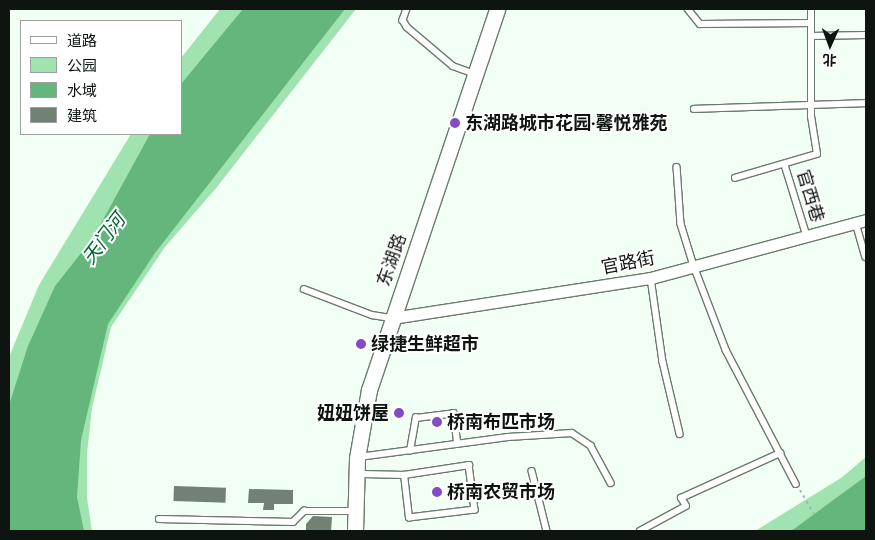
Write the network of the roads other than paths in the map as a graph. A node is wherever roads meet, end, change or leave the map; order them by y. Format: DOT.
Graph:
graph roads {
  1 [pos="407,9"];
  2 [pos="497,9"];
  3 [pos="503,9"];
  4 [pos="688,9"];
  5 [pos="811,9"];
  6 [pos="811,23"];
  7 [pos="866,35"];
  8 [pos="811,36"];
  9 [pos="475,74"];
  10 [pos="866,102"];
  11 [pos="811,105"];
  12 [pos="694,109"];
  13 [pos="785,165"];
  14 [pos="677,167"];
  15 [pos="735,178"];
  16 [pos="861,221"];
  17 [pos="807,236"];
  18 [pos="866,257"];
  19 [pos="694,266"];
  20 [pos="651,278"];
  21 [pos="304,289"];
  22 [pos="396,317"];
  23 [pos="680,434"];
  24 [pos="458,444"];
  25 [pos="410,450"];
  26 [pos="780,453"];
  27 [pos="360,457"];
  28 [pos="532,471"];
  29 [pos="363,474"];
  30 [pos="404,475"];
  31 [pos="611,483"];
  32 [pos="796,484"];
  33 [pos="359,511"];
  34 [pos="159,519"];
  35 [pos="355,531"];
  36 [pos="363,531"];
  37 [pos="547,531"];
  38 [pos="640,531"];
  1 -- 9 [label="lane"];
  2 -- 9 [label="main road, 东湖路"];
  3 -- 22 [label="main road, 东湖路"];
  4 -- 6 [label="lane"];
  5 -- 6 [label="lane"];
  6 -- 8 [label="lane"];
  7 -- 8 [label="lane"];
  8 -- 11 [label="lane"];
  9 -- 22 [label="main road, 东湖路"];
  10 -- 11 [label="lane"];
  11 -- 12 [label="lane"];
  11 -- 13 [label="lane"];
  13 -- 15 [label="lane"];
  13 -- 17 [label="lane, 官西巷"];
  14 -- 19 [label="lane"];
  16 -- 17 [label="street, 官路街"];
  16 -- 18 [label="lane"];
  17 -- 19 [label="street, 官路街"];
  19 -- 20 [label="street, 官路街"];
  19 -- 26 [label="lane"];
  20 -- 22 [label="street, 官路街"];
  20 -- 23 [label="lane"];
  21 -- 22 [label="lane"];
  22 -- 27 [label="main road, 东湖路"];
  24 -- 25 [label="lane"];
  24 -- 25 [label="lane"];
  24 -- 31 [label="lane"];
  25 -- 27 [label="lane"];
  26 -- 32 [label="lane"];
  26 -- 38 [label="lane"];
  27 -- 29 [label="main road, 东湖路"];
  27 -- 33 [label="main road, 东湖路"];
  28 -- 37 [label="lane"];
  29 -- 30 [label="lane"];
  29 -- 33 [label="main road, 东湖路"];
  30 -- 30 [label="lane"];
  33 -- 34 [label="lane"];
  33 -- 35 [label="main road, 东湖路"];
  33 -- 36 [label="main road, 东湖路"];
}
